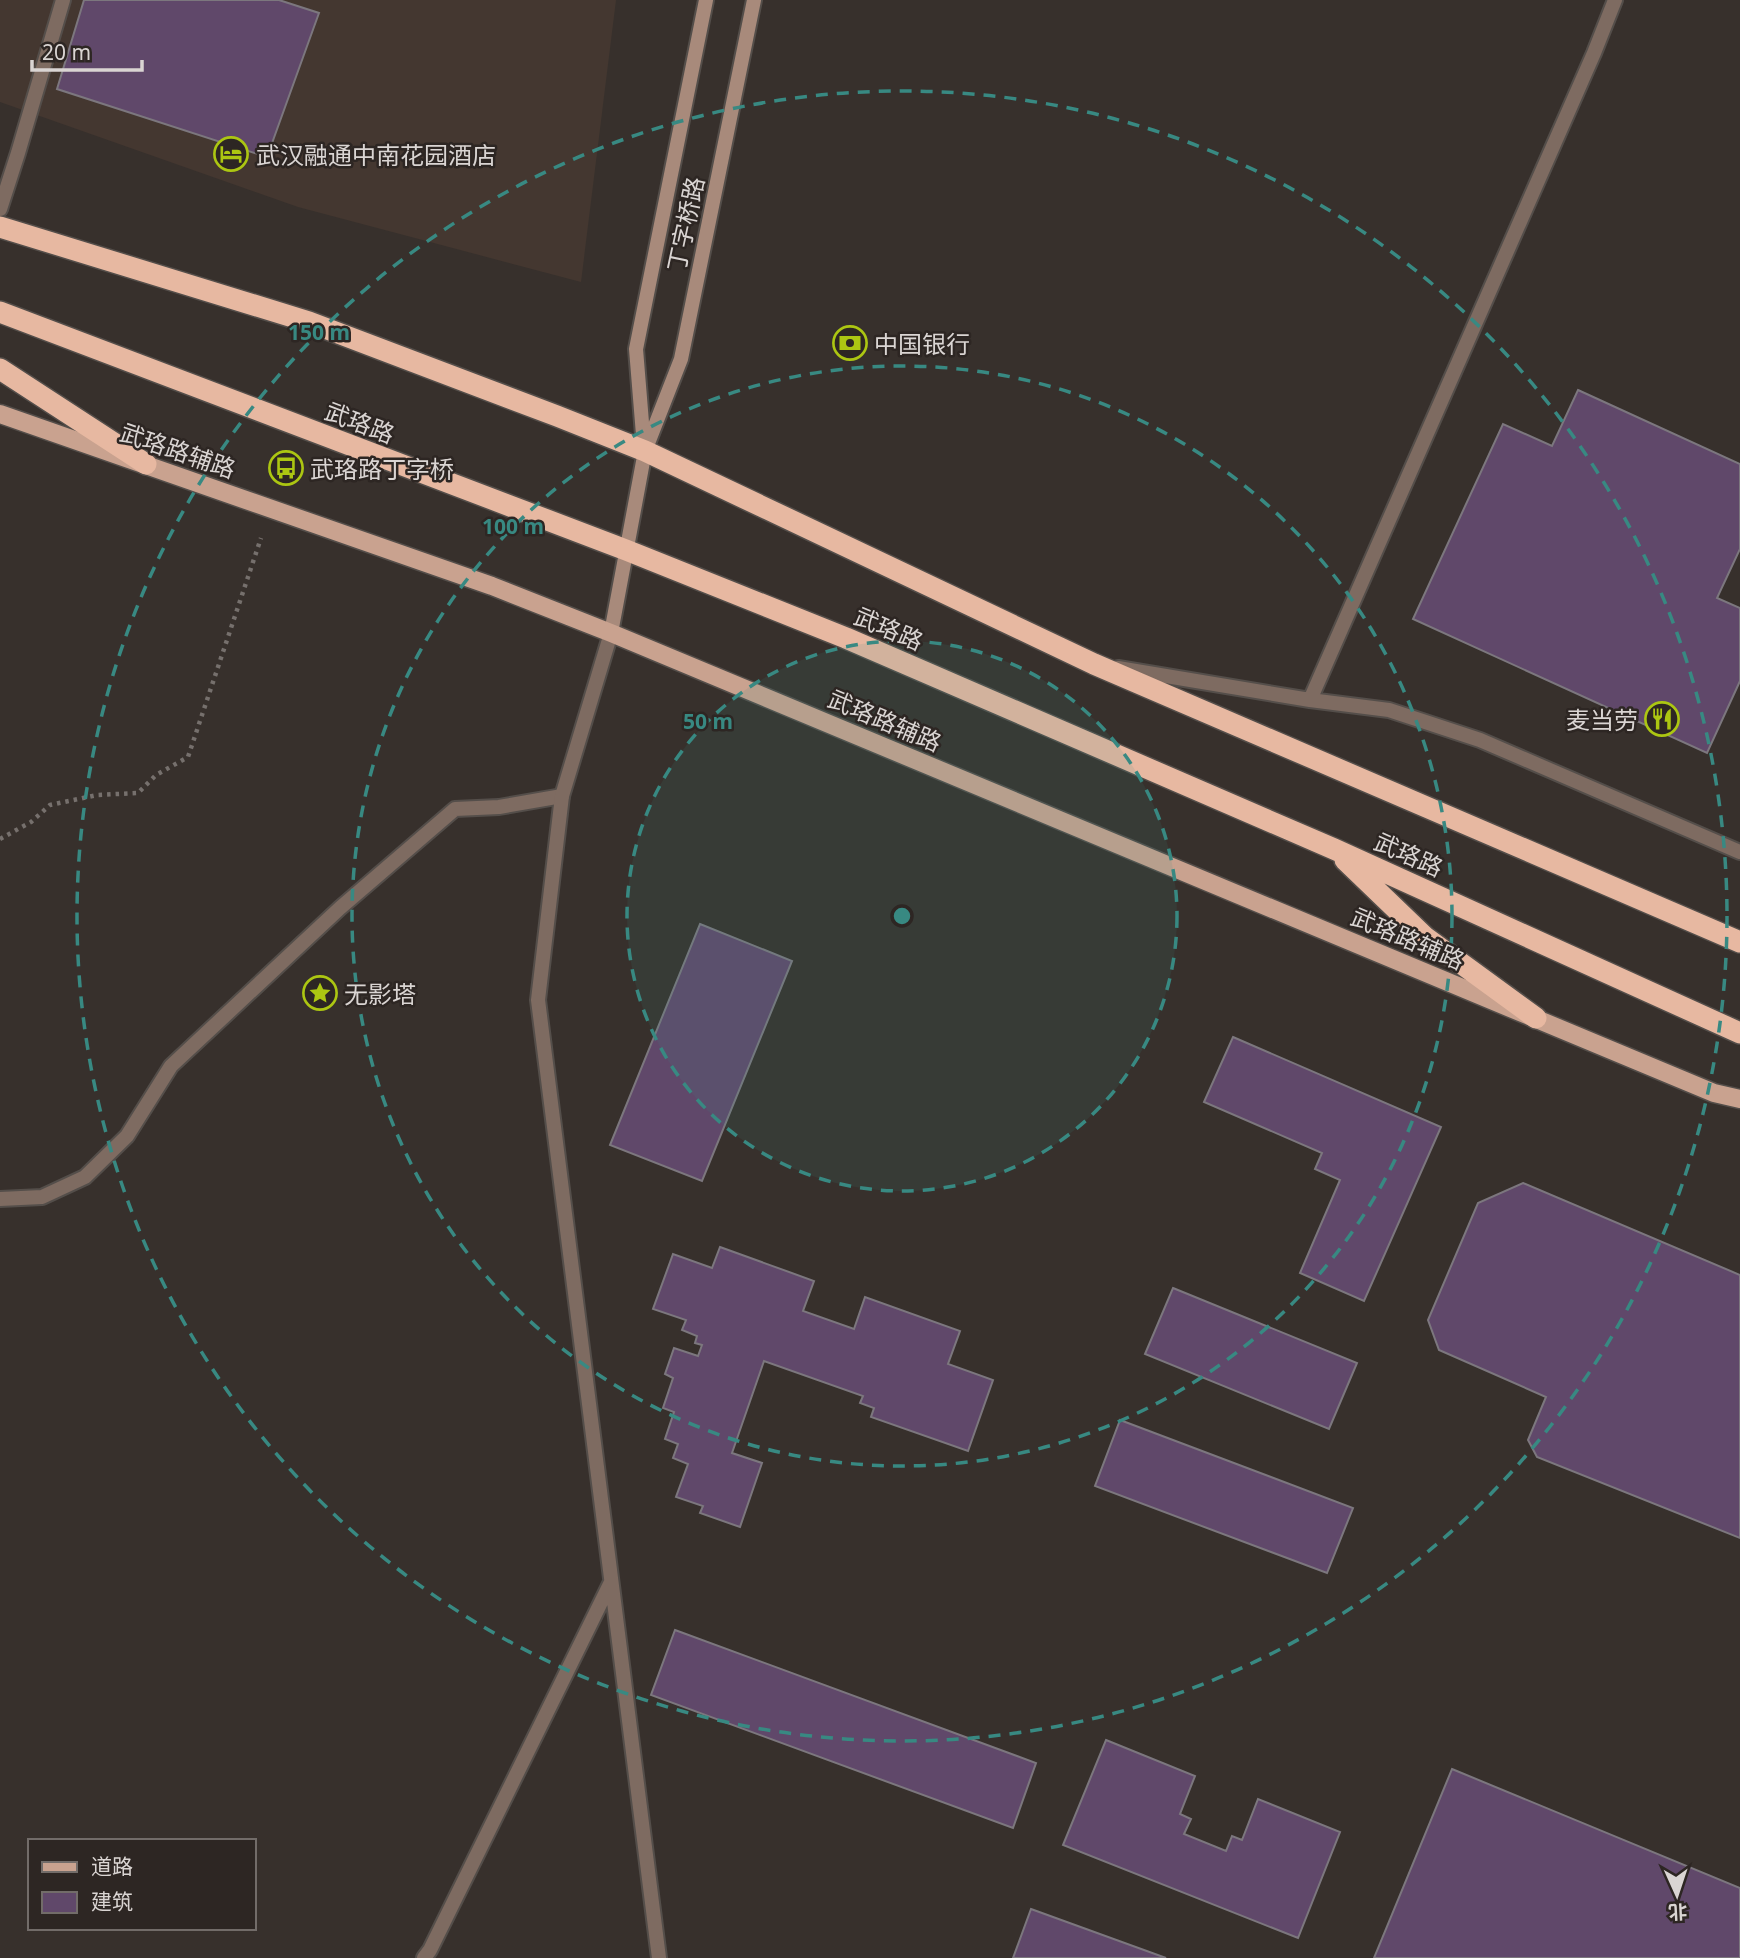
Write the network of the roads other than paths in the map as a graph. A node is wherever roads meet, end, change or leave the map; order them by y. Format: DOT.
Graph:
graph roads {
  1 [pos="63,0"];
  2 [pos="706,0"];
  3 [pos="754,0"];
  4 [pos="1615,0"];
  5 [pos="0,209"];
  6 [pos="0,227"];
  7 [pos="0,312"];
  8 [pos="0,369"];
  9 [pos="0,414"];
  10 [pos="645,452"];
  11 [pos="146,464"];
  12 [pos="626,550"];
  13 [pos="611,633"];
  14 [pos="1094,664"];
  15 [pos="1310,700"];
  16 [pos="562,796"];
  17 [pos="1334,849"];
  18 [pos="1740,852"];
  19 [pos="1740,942"];
  20 [pos="1536,1018"];
  21 [pos="1740,1033"];
  22 [pos="1740,1099"];
  23 [pos="0,1199"];
  24 [pos="611,1581"];
  25 [pos="424,1958"];
  26 [pos="659,1958"];
  1 -- 5 [label="street"];
  2 -- 10 [label="main road, 丁字桥路"];
  3 -- 10 [label="main road, 丁字桥路"];
  4 -- 15 [label="street"];
  6 -- 10 [label="highway, 武珞路"];
  7 -- 12 [label="highway, 武珞路"];
  8 -- 11 [label="highway"];
  9 -- 11 [label="main road, 武珞路辅路"];
  10 -- 12 [label="main road, 丁字桥路"];
  10 -- 14 [label="highway, 武珞路"];
  11 -- 13 [label="main road, 武珞路辅路"];
  12 -- 13 [label="main road, 丁字桥路"];
  12 -- 17 [label="highway, 武珞路"];
  13 -- 16 [label="street"];
  13 -- 20 [label="main road, 武珞路辅路"];
  14 -- 15 [label="street, 武珞路"];
  14 -- 19 [label="highway, 武珞路"];
  15 -- 18 [label="street, 武珞路"];
  16 -- 23 [label="street"];
  16 -- 24 [label="street"];
  17 -- 20 [label="highway"];
  17 -- 21 [label="highway, 武珞路"];
  20 -- 22 [label="main road, 武珞路辅路"];
  24 -- 25 [label="street"];
  24 -- 26 [label="street"];
}
